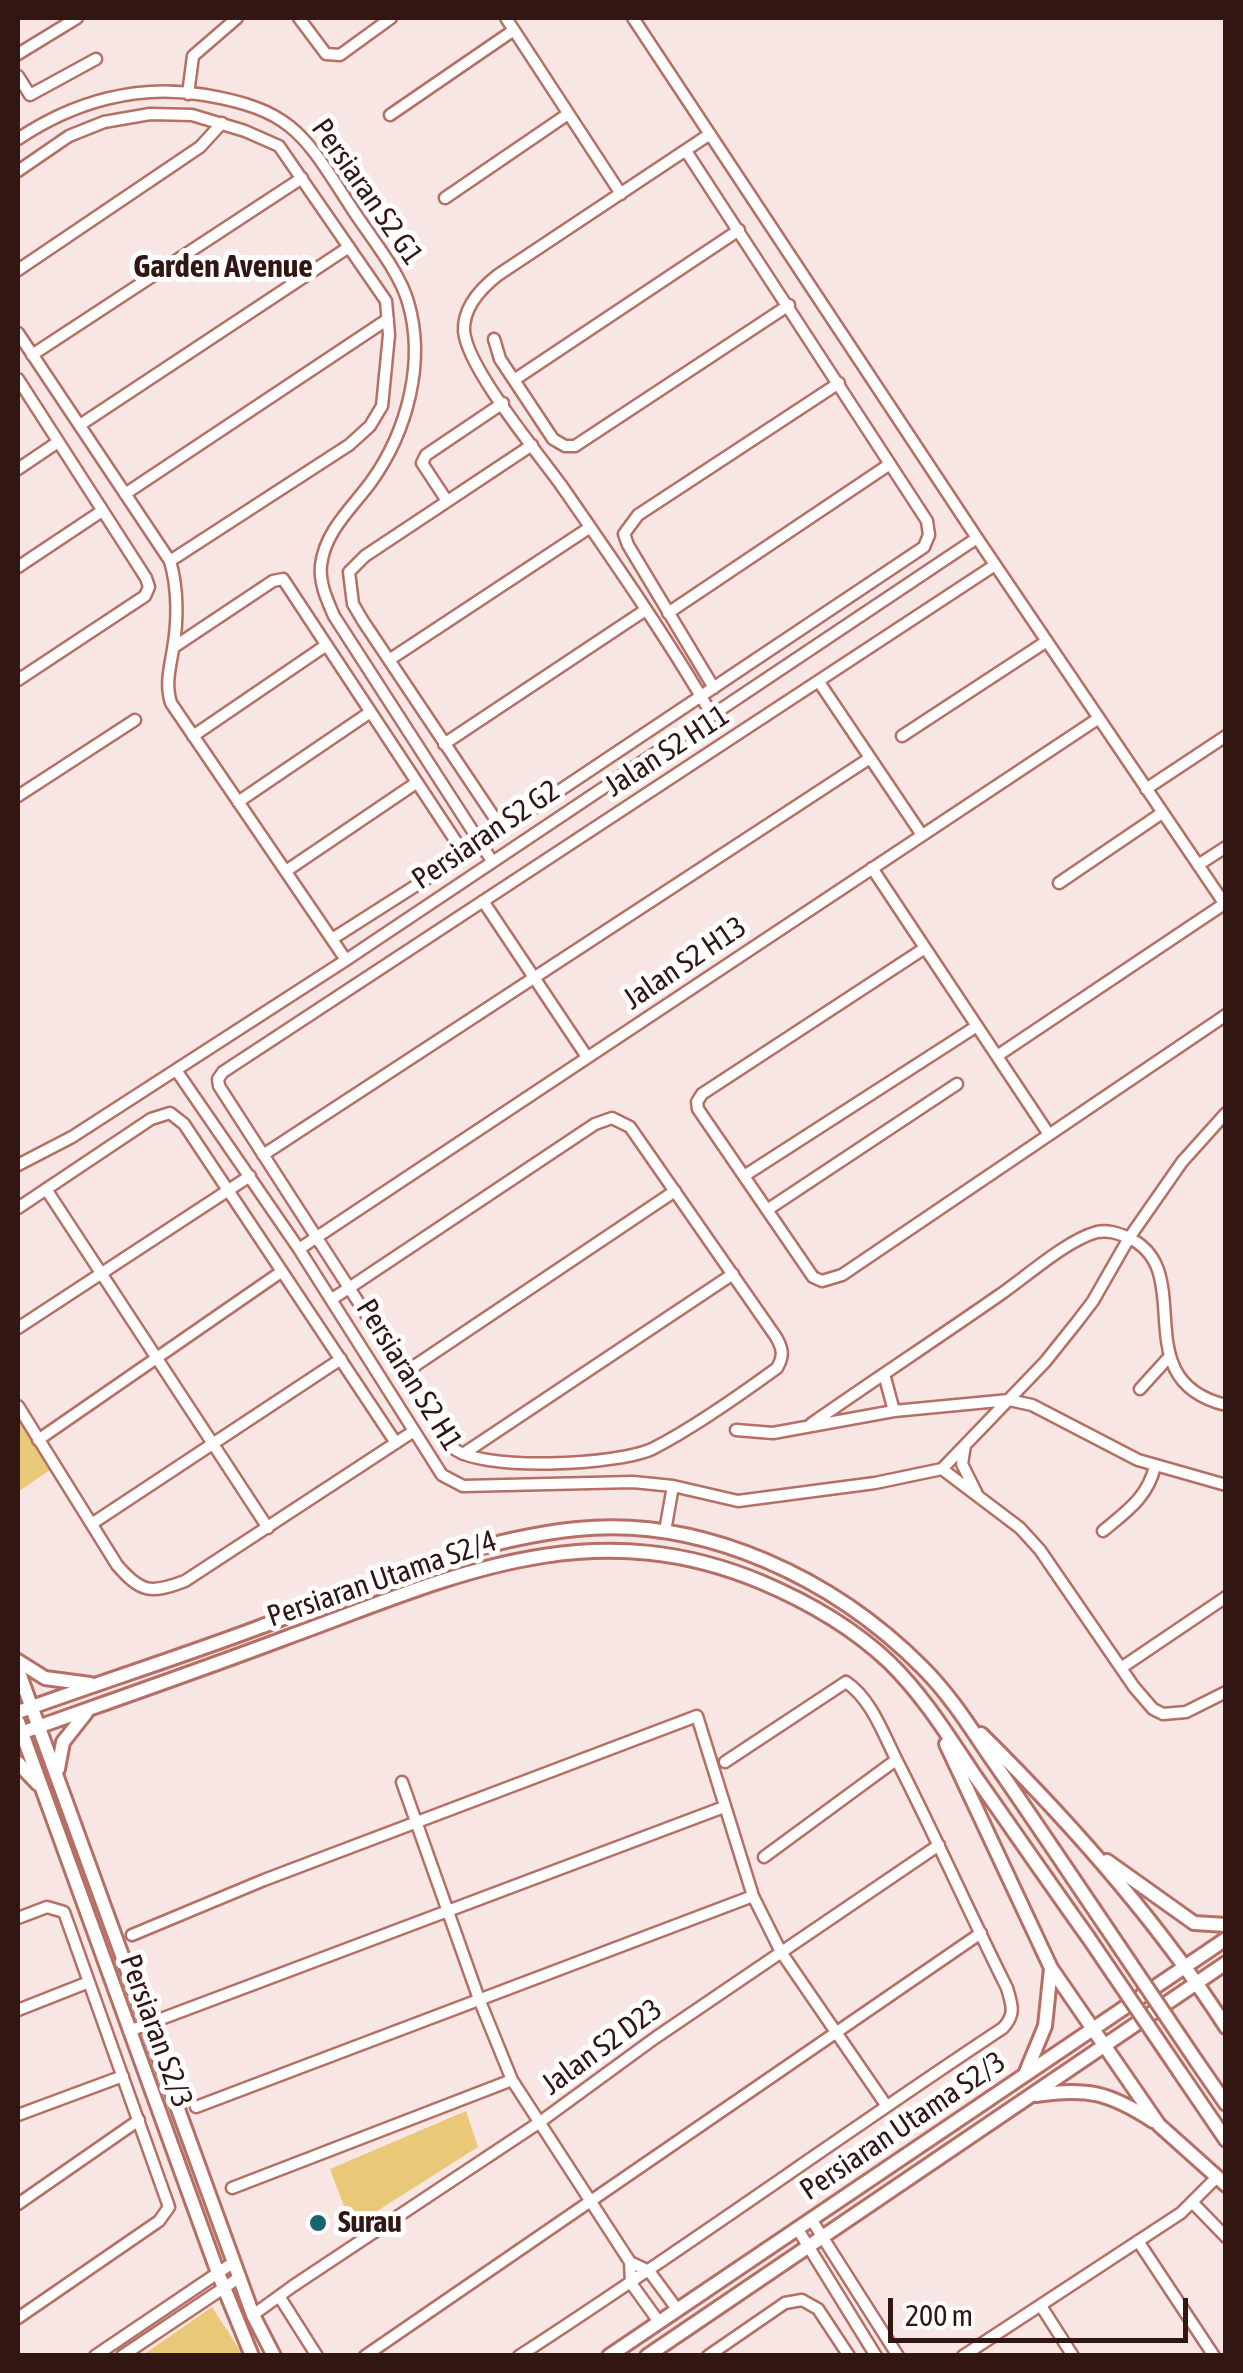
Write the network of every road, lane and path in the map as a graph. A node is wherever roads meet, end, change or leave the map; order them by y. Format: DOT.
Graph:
graph roads {
  1 [pos="76,18"];
  2 [pos="237,18"];
  3 [pos="299,18"];
  4 [pos="392,18"];
  5 [pos="506,18"];
  6 [pos="633,18"];
  7 [pos="514,30"];
  8 [pos="18,54"];
  9 [pos="96,60"];
  10 [pos="18,76"];
  11 [pos="188,94"];
  12 [pos="568,114"];
  13 [pos="390,115"];
  14 [pos="222,123"];
  15 [pos="19,134"];
  16 [pos="710,134"];
  17 [pos="686,151"];
  18 [pos="18,171"];
  19 [pos="302,178"];
  20 [pos="621,194"];
  21 [pos="446,198"];
  22 [pos="739,230"];
  23 [pos="349,247"];
  24 [pos="18,270"];
  25 [pos="789,305"];
  26 [pos="388,318"];
  27 [pos="18,332"];
  28 [pos="494,339"];
  29 [pos="32,355"];
  30 [pos="18,379"];
  31 [pos="514,380"];
  32 [pos="839,383"];
  33 [pos="503,404"];
  34 [pos="80,425"];
  35 [pos="58,442"];
  36 [pos="532,444"];
  37 [pos="890,464"];
  38 [pos="18,469"];
  39 [pos="125,494"];
  40 [pos="447,501"];
  41 [pos="102,511"];
  42 [pos="589,528"];
  43 [pos="977,538"];
  44 [pos="170,561"];
  45 [pos="992,561"];
  46 [pos="18,567"];
  47 [pos="644,612"];
  48 [pos="668,612"];
  49 [pos="1047,641"];
  50 [pos="325,646"];
  51 [pos="174,647"];
  52 [pos="389,660"];
  53 [pos="18,680"];
  54 [pos="819,682"];
  55 [pos="714,688"];
  56 [pos="701,696"];
  57 [pos="369,713"];
  58 [pos="712,715"];
  59 [pos="1098,718"];
  60 [pos="135,720"];
  61 [pos="193,736"];
  62 [pos="902,736"];
  63 [pos="1226,736"];
  64 [pos="444,744"];
  65 [pos="870,758"];
  66 [pos="416,783"];
  67 [pos="1146,789"];
  68 [pos="18,796"];
  69 [pos="238,802"];
  70 [pos="1162,812"];
  71 [pos="922,835"];
  72 [pos="1226,847"];
  73 [pos="492,862"];
  74 [pos="1198,865"];
  75 [pos="872,868"];
  76 [pos="286,871"];
  77 [pos="1060,883"];
  78 [pos="482,901"];
  79 [pos="1225,905"];
  80 [pos="332,940"];
  81 [pos="925,948"];
  82 [pos="346,960"];
  83 [pos="534,978"];
  84 [pos="1226,1015"];
  85 [pos="978,1026"];
  86 [pos="997,1056"];
  87 [pos="587,1057"];
  88 [pos="176,1070"];
  89 [pos="957,1084"];
  90 [pos="1226,1113"];
  91 [pos="1048,1133"];
  92 [pos="263,1155"];
  93 [pos="18,1165"];
  94 [pos="250,1176"];
  95 [pos="744,1176"];
  96 [pos="231,1188"];
  97 [pos="46,1189"];
  98 [pos="676,1191"];
  99 [pos="18,1208"];
  100 [pos="767,1210"];
  101 [pos="316,1237"];
  102 [pos="1129,1238"];
  103 [pos="299,1248"];
  104 [pos="103,1272"];
  105 [pos="281,1272"];
  106 [pos="732,1274"];
  107 [pos="349,1288"];
  108 [pos="332,1300"];
  109 [pos="18,1328"];
  110 [pos="158,1356"];
  111 [pos="1169,1357"];
  112 [pos="341,1358"];
  113 [pos="404,1373"];
  114 [pos="884,1374"];
  115 [pos="1140,1390"];
  116 [pos="1008,1400"];
  117 [pos="1226,1405"];
  118 [pos="18,1406"];
  119 [pos="894,1410"];
  120 [pos="811,1424"];
  121 [pos="736,1430"];
  122 [pos="414,1431"];
  123 [pos="38,1440"];
  124 [pos="213,1442"];
  125 [pos="396,1443"];
  126 [pos="966,1444"];
  127 [pos="464,1454"];
  128 [pos="1155,1466"];
  129 [pos="942,1469"];
  130 [pos="1226,1485"];
  131 [pos="673,1486"];
  132 [pos="981,1500"];
  133 [pos="93,1523"];
  134 [pos="268,1528"];
  135 [pos="665,1531"];
  136 [pos="1103,1531"];
  137 [pos="1226,1597"];
  138 [pos="18,1661"];
  139 [pos="1121,1668"];
  140 [pos="18,1670"];
  141 [pos="95,1684"];
  142 [pos="1226,1692"];
  143 [pos="32,1707"];
  144 [pos="92,1708"];
  145 [pos="930,1710"];
  146 [pos="958,1711"];
  147 [pos="18,1712"];
  148 [pos="39,1726"];
  149 [pos="19,1729"];
  150 [pos="896,1760"];
  151 [pos="725,1762"];
  152 [pos="18,1763"];
  153 [pos="57,1778"];
  154 [pos="402,1782"];
  155 [pos="44,1789"];
  156 [pos="724,1807"];
  157 [pos="417,1823"];
  158 [pos="938,1844"];
  159 [pos="1093,1851"];
  160 [pos="764,1857"];
  161 [pos="753,1896"];
  162 [pos="448,1913"];
  163 [pos="18,1918"];
  164 [pos="1226,1925"];
  165 [pos="980,1933"];
  166 [pos="132,1935"];
  167 [pos="1226,1939"];
  168 [pos="780,1952"];
  169 [pos="1226,1964"];
  170 [pos="1051,1968"];
  171 [pos="1183,1968"];
  172 [pos="89,1982"];
  173 [pos="1197,1983"];
  174 [pos="479,1999"];
  175 [pos="18,2010"];
  176 [pos="145,2025"];
  177 [pos="1226,2027"];
  178 [pos="129,2030"];
  179 [pos="1091,2030"];
  180 [pos="836,2032"];
  181 [pos="1102,2047"];
  182 [pos="1025,2074"];
  183 [pos="123,2076"];
  184 [pos="512,2080"];
  185 [pos="1030,2096"];
  186 [pos="1226,2104"];
  187 [pos="886,2105"];
  188 [pos="196,2107"];
  189 [pos="18,2115"];
  190 [pos="139,2120"];
  191 [pos="540,2122"];
  192 [pos="1160,2125"];
  193 [pos="1226,2140"];
  194 [pos="1220,2183"];
  195 [pos="232,2188"];
  196 [pos="1226,2193"];
  197 [pos="590,2201"];
  198 [pos="1192,2202"];
  199 [pos="18,2204"];
  200 [pos="811,2219"];
  201 [pos="796,2228"];
  202 [pos="822,2237"];
  203 [pos="1226,2237"];
  204 [pos="1138,2241"];
  205 [pos="808,2247"];
  206 [pos="234,2262"];
  207 [pos="630,2262"];
  208 [pos="649,2272"];
  209 [pos="218,2273"];
  210 [pos="240,2277"];
  211 [pos="631,2284"];
  212 [pos="224,2287"];
  213 [pos="280,2296"];
  214 [pos="1041,2306"];
  215 [pos="677,2308"];
  216 [pos="253,2316"];
  217 [pos="18,2318"];
  218 [pos="659,2322"];
  219 [pos="95,2356"];
  220 [pos="122,2356"];
  221 [pos="252,2356"];
  222 [pos="274,2356"];
  223 [pos="317,2356"];
  224 [pos="365,2356"];
  225 [pos="519,2356"];
  226 [pos="609,2356"];
  227 [pos="646,2356"];
  228 [pos="708,2356"];
  229 [pos="849,2356"];
  230 [pos="876,2356"];
  231 [pos="898,2356"];
  232 [pos="963,2356"];
  233 [pos="1074,2356"];
  234 [pos="1214,2356"];
  1 -- 8 [label="street"];
  2 -- 11 [label="street"];
  3 -- 4 [label="street"];
  5 -- 7 [label="street"];
  6 -- 16 [label="street"];
  7 -- 12 [label="street"];
  7 -- 13 [label="street"];
  9 -- 10 [label="street"];
  11 -- 15 [label="street, Persiaran S2 G1"];
  11 -- 73 [label="street, Persiaran S2 G1"];
  12 -- 20 [label="street"];
  12 -- 21 [label="street"];
  14 -- 18 [label="street"];
  14 -- 19 [label="street"];
  14 -- 24 [label="street"];
  16 -- 17 [label="street"];
  16 -- 43 [label="street"];
  17 -- 20 [label="street"];
  17 -- 22 [label="street"];
  19 -- 23 [label="street"];
  19 -- 29 [label="street"];
  20 -- 33 [label="street"];
  22 -- 25 [label="street"];
  22 -- 31 [label="street"];
  23 -- 26 [label="street"];
  23 -- 34 [label="street"];
  25 -- 31 [label="street"];
  25 -- 32 [label="street"];
  26 -- 39 [label="street"];
  26 -- 44 [label="street"];
  27 -- 29 [label="street"];
  28 -- 31 [label="street"];
  29 -- 34 [label="street"];
  30 -- 35 [label="street"];
  32 -- 37 [label="street"];
  32 -- 48 [label="street"];
  33 -- 36 [label="street"];
  33 -- 40 [label="street"];
  34 -- 39 [label="street"];
  35 -- 38 [label="street"];
  35 -- 41 [label="street"];
  36 -- 40 [label="street"];
  36 -- 42 [label="street"];
  37 -- 48 [label="street"];
  37 -- 55 [label="street"];
  39 -- 44 [label="street"];
  40 -- 52 [label="street"];
  41 -- 46 [label="street"];
  41 -- 53 [label="street"];
  42 -- 47 [label="street"];
  42 -- 52 [label="street"];
  43 -- 45 [label="street"];
  43 -- 58 [label="street, Persiaran S2 G2"];
  44 -- 51 [label="street"];
  45 -- 49 [label="street"];
  45 -- 54 [label="street, Jalan S2 H11"];
  47 -- 56 [label="street"];
  47 -- 64 [label="street"];
  48 -- 55 [label="street"];
  49 -- 59 [label="street"];
  49 -- 62 [label="street"];
  50 -- 51 [label="street"];
  50 -- 57 [label="street"];
  50 -- 61 [label="street"];
  51 -- 61 [label="street"];
  52 -- 64 [label="street"];
  54 -- 65 [label="street"];
  54 -- 78 [label="street, Jalan S2 H11"];
  55 -- 56 [label="street"];
  56 -- 58 [label="street"];
  56 -- 64 [label="street"];
  57 -- 66 [label="street"];
  57 -- 69 [label="street"];
  58 -- 73 [label="street, Persiaran S2 G2"];
  59 -- 67 [label="street"];
  59 -- 71 [label="street, Jalan S2 H13"];
  60 -- 68 [label="street"];
  61 -- 69 [label="street"];
  63 -- 67 [label="street"];
  65 -- 71 [label="street"];
  65 -- 83 [label="street"];
  66 -- 76 [label="street"];
  66 -- 80 [label="street"];
  67 -- 70 [label="street"];
  69 -- 76 [label="street"];
  70 -- 74 [label="street"];
  70 -- 77 [label="street"];
  71 -- 75 [label="street, Jalan S2 H13"];
  72 -- 74 [label="street"];
  73 -- 82 [label="street, Persiaran S2 G2"];
  74 -- 79 [label="street"];
  75 -- 81 [label="street"];
  75 -- 87 [label="street, Jalan S2 H13"];
  76 -- 80 [label="street"];
  78 -- 83 [label="street"];
  78 -- 92 [label="street, Jalan S2 H11"];
  79 -- 86 [label="street"];
  80 -- 82 [label="street"];
  81 -- 85 [label="street"];
  81 -- 95 [label="street"];
  82 -- 88 [label="street, Persiaran S2 G2"];
  83 -- 87 [label="street"];
  83 -- 92 [label="street"];
  84 -- 91 [label="street"];
  85 -- 86 [label="street"];
  85 -- 95 [label="street"];
  86 -- 91 [label="street"];
  87 -- 101 [label="street, Jalan S2 H13"];
  88 -- 93 [label="street, Persiaran S2 G2"];
  88 -- 94 [label="street, Persiaran S2 H1"];
  89 -- 100 [label="street"];
  90 -- 102 [label="street"];
  91 -- 100 [label="street"];
  92 -- 101 [label="street"];
  94 -- 96 [label="street"];
  94 -- 103 [label="street, Persiaran S2 H1"];
  95 -- 100 [label="street"];
  96 -- 97 [label="street"];
  96 -- 104 [label="street"];
  96 -- 105 [label="street"];
  97 -- 99 [label="street"];
  97 -- 104 [label="street"];
  98 -- 106 [label="street"];
  98 -- 107 [label="street"];
  98 -- 113 [label="street"];
  101 -- 103 [label="street, Jalan S2 H13"];
  101 -- 107 [label="street"];
  102 -- 111 [label="street"];
  102 -- 114 [label="street"];
  102 -- 116 [label="street"];
  103 -- 108 [label="street, Persiaran S2 H1"];
  104 -- 109 [label="street"];
  104 -- 110 [label="street"];
  105 -- 110 [label="street"];
  105 -- 112 [label="street"];
  106 -- 127 [label="street"];
  106 -- 127 [label="street"];
  107 -- 108 [label="street"];
  107 -- 113 [label="street"];
  108 -- 122 [label="street, Persiaran S2 H1"];
  110 -- 123 [label="street"];
  110 -- 124 [label="street"];
  111 -- 115 [label="street"];
  111 -- 117 [label="street"];
  112 -- 124 [label="street"];
  112 -- 125 [label="street"];
  113 -- 127 [label="street"];
  114 -- 119 [label="street"];
  114 -- 120 [label="street"];
  116 -- 119 [label="street"];
  116 -- 126 [label="street"];
  116 -- 128 [label="street"];
  118 -- 123 [label="street"];
  119 -- 120 [label="street"];
  120 -- 121 [label="street"];
  122 -- 125 [label="street"];
  122 -- 131 [label="street, Persiaran S2 H1"];
  123 -- 133 [label="street"];
  124 -- 133 [label="street"];
  124 -- 134 [label="street"];
  125 -- 134 [label="street"];
  126 -- 129 [label="street"];
  126 -- 132 [label="street"];
  128 -- 130 [label="street"];
  128 -- 136 [label="street"];
  129 -- 131 [label="street, Persiaran S2 H1"];
  129 -- 132 [label="street"];
  131 -- 135 [label="street"];
  132 -- 139 [label="street"];
  133 -- 134 [label="street"];
  135 -- 141 [label="main road"];
  135 -- 146 [label="main road"];
  137 -- 139 [label="street"];
  138 -- 141 [label="main road"];
  139 -- 142 [label="street"];
  140 -- 143 [label="main road"];
  141 -- 143 [label="main road"];
  143 -- 147 [label="main road"];
  143 -- 148 [label="main road"];
  144 -- 145 [label="main road, Persiaran Utama S2/4"];
  144 -- 148 [label="main road, Persiaran Utama S2/4"];
  144 -- 153 [label="main road"];
  145 -- 170 [label="main road"];
  145 -- 193 [label="main road, Persiaran Utama S2/4, bridge"];
  146 -- 159 [label="main road"];
  146 -- 186 [label="main road, bridge"];
  148 -- 149 [label="main road, Persiaran Utama S2/4"];
  148 -- 153 [label="main road"];
  149 -- 155 [label="main road, Persiaran S2/3"];
  150 -- 151 [label="street"];
  150 -- 158 [label="street"];
  150 -- 160 [label="street"];
  152 -- 155 [label="main road"];
  153 -- 176 [label="main road"];
  154 -- 157 [label="street"];
  155 -- 178 [label="main road, Persiaran S2/3"];
  156 -- 157 [label="street"];
  156 -- 161 [label="street"];
  156 -- 162 [label="street"];
  157 -- 162 [label="street"];
  157 -- 166 [label="street"];
  158 -- 165 [label="street"];
  158 -- 168 [label="street, Jalan S2 D23"];
  159 -- 164 [label="main road"];
  159 -- 171 [label="main road"];
  161 -- 168 [label="street"];
  161 -- 174 [label="street"];
  162 -- 174 [label="street"];
  162 -- 176 [label="street"];
  163 -- 172 [label="street"];
  165 -- 180 [label="street"];
  165 -- 187 [label="street"];
  167 -- 171 [label="main road, Persiaran Utama S2/3"];
  168 -- 180 [label="street"];
  168 -- 191 [label="street, Jalan S2 D23"];
  169 -- 173 [label="main road, Persiaran Utama S2/3"];
  170 -- 179 [label="main road"];
  170 -- 182 [label="main road"];
  171 -- 173 [label="main road"];
  171 -- 179 [label="main road, Persiaran Utama S2/3"];
  172 -- 175 [label="street"];
  172 -- 183 [label="street"];
  173 -- 177 [label="main road"];
  173 -- 181 [label="main road, Persiaran Utama S2/3"];
  174 -- 184 [label="street"];
  174 -- 188 [label="street"];
  176 -- 178 [label="street"];
  176 -- 206 [label="main road"];
  178 -- 209 [label="main road, Persiaran S2/3"];
  179 -- 181 [label="main road"];
  179 -- 182 [label="main road, Persiaran Utama S2/3"];
  180 -- 187 [label="street"];
  180 -- 197 [label="street"];
  181 -- 185 [label="main road, Persiaran Utama S2/3"];
  181 -- 192 [label="main road"];
  182 -- 200 [label="main road, Persiaran Utama S2/3"];
  183 -- 189 [label="street"];
  183 -- 190 [label="street"];
  184 -- 191 [label="street"];
  184 -- 195 [label="street"];
  185 -- 192 [label="main road"];
  185 -- 202 [label="main road, Persiaran Utama S2/3"];
  187 -- 208 [label="street"];
  190 -- 199 [label="street"];
  190 -- 217 [label="street"];
  191 -- 197 [label="street"];
  191 -- 213 [label="street, Jalan S2 D23"];
  192 -- 194 [label="main road"];
  194 -- 196 [label="main road"];
  194 -- 198 [label="street"];
  197 -- 207 [label="street"];
  197 -- 224 [label="street"];
  198 -- 203 [label="street"];
  198 -- 204 [label="street"];
  200 -- 201 [label="main road, Persiaran Utama S2/3"];
  200 -- 202 [label="street"];
  201 -- 205 [label="street"];
  201 -- 215 [label="main road, Persiaran Utama S2/3"];
  202 -- 205 [label="main road, Persiaran Utama S2/3"];
  202 -- 231 [label="street"];
  204 -- 214 [label="street"];
  204 -- 234 [label="street"];
  205 -- 227 [label="main road, Persiaran Utama S2/3"];
  205 -- 230 [label="street"];
  206 -- 209 [label="street"];
  206 -- 210 [label="main road"];
  207 -- 208 [label="street"];
  207 -- 211 [label="street"];
  208 -- 211 [label="street"];
  208 -- 215 [label="street"];
  209 -- 212 [label="main road, Persiaran S2/3"];
  209 -- 219 [label="street"];
  210 -- 212 [label="street"];
  210 -- 216 [label="main road"];
  211 -- 218 [label="street"];
  211 -- 225 [label="street"];
  212 -- 220 [label="street"];
  212 -- 221 [label="main road, Persiaran S2/3"];
  213 -- 216 [label="street, Jalan S2 D23"];
  213 -- 223 [label="street"];
  214 -- 232 [label="street"];
  214 -- 233 [label="street"];
  215 -- 218 [label="main road, Persiaran Utama S2/3"];
  216 -- 222 [label="main road"];
  218 -- 226 [label="main road, Persiaran Utama S2/3"];
  228 -- 229 [label="street"];
}
